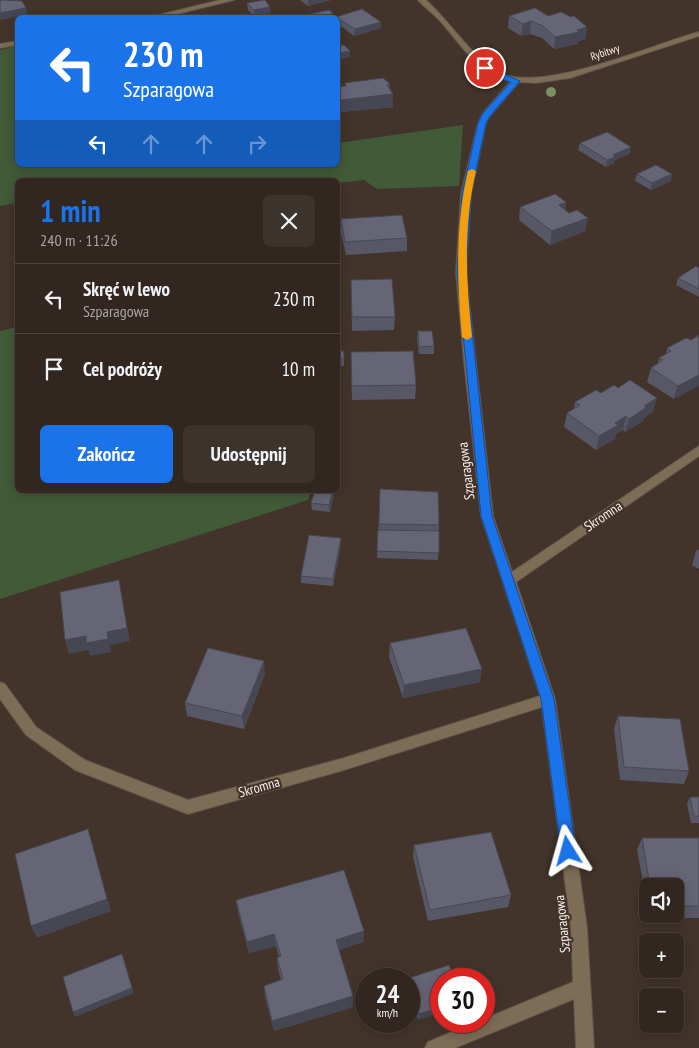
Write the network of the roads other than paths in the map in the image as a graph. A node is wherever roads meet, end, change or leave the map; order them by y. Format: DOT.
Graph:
graph roads {
  1 [pos="230,0"];
  2 [pos="422,0"];
  3 [pos="162,15"];
  4 [pos="699,34"];
  5 [pos="15,44"];
  6 [pos="0,46"];
  7 [pos="516,81"];
  8 [pos="699,450"];
  9 [pos="508,582"];
  10 [pos="0,688"];
  11 [pos="548,699"];
  12 [pos="582,987"];
  13 [pos="434,1048"];
  14 [pos="585,1048"];
  1 -- 3 [label="street"];
  2 -- 7 [label="street"];
  4 -- 7 [label="street, Rybitwy"];
  5 -- 6 [label="street"];
  7 -- 9 [label="street, Szparagowa"];
  8 -- 9 [label="street, Skromna"];
  9 -- 11 [label="street, Szparagowa"];
  10 -- 11 [label="street, Skromna"];
  11 -- 12 [label="street, Szparagowa"];
  12 -- 13 [label="street"];
  12 -- 14 [label="street, Szparagowa"];
}
